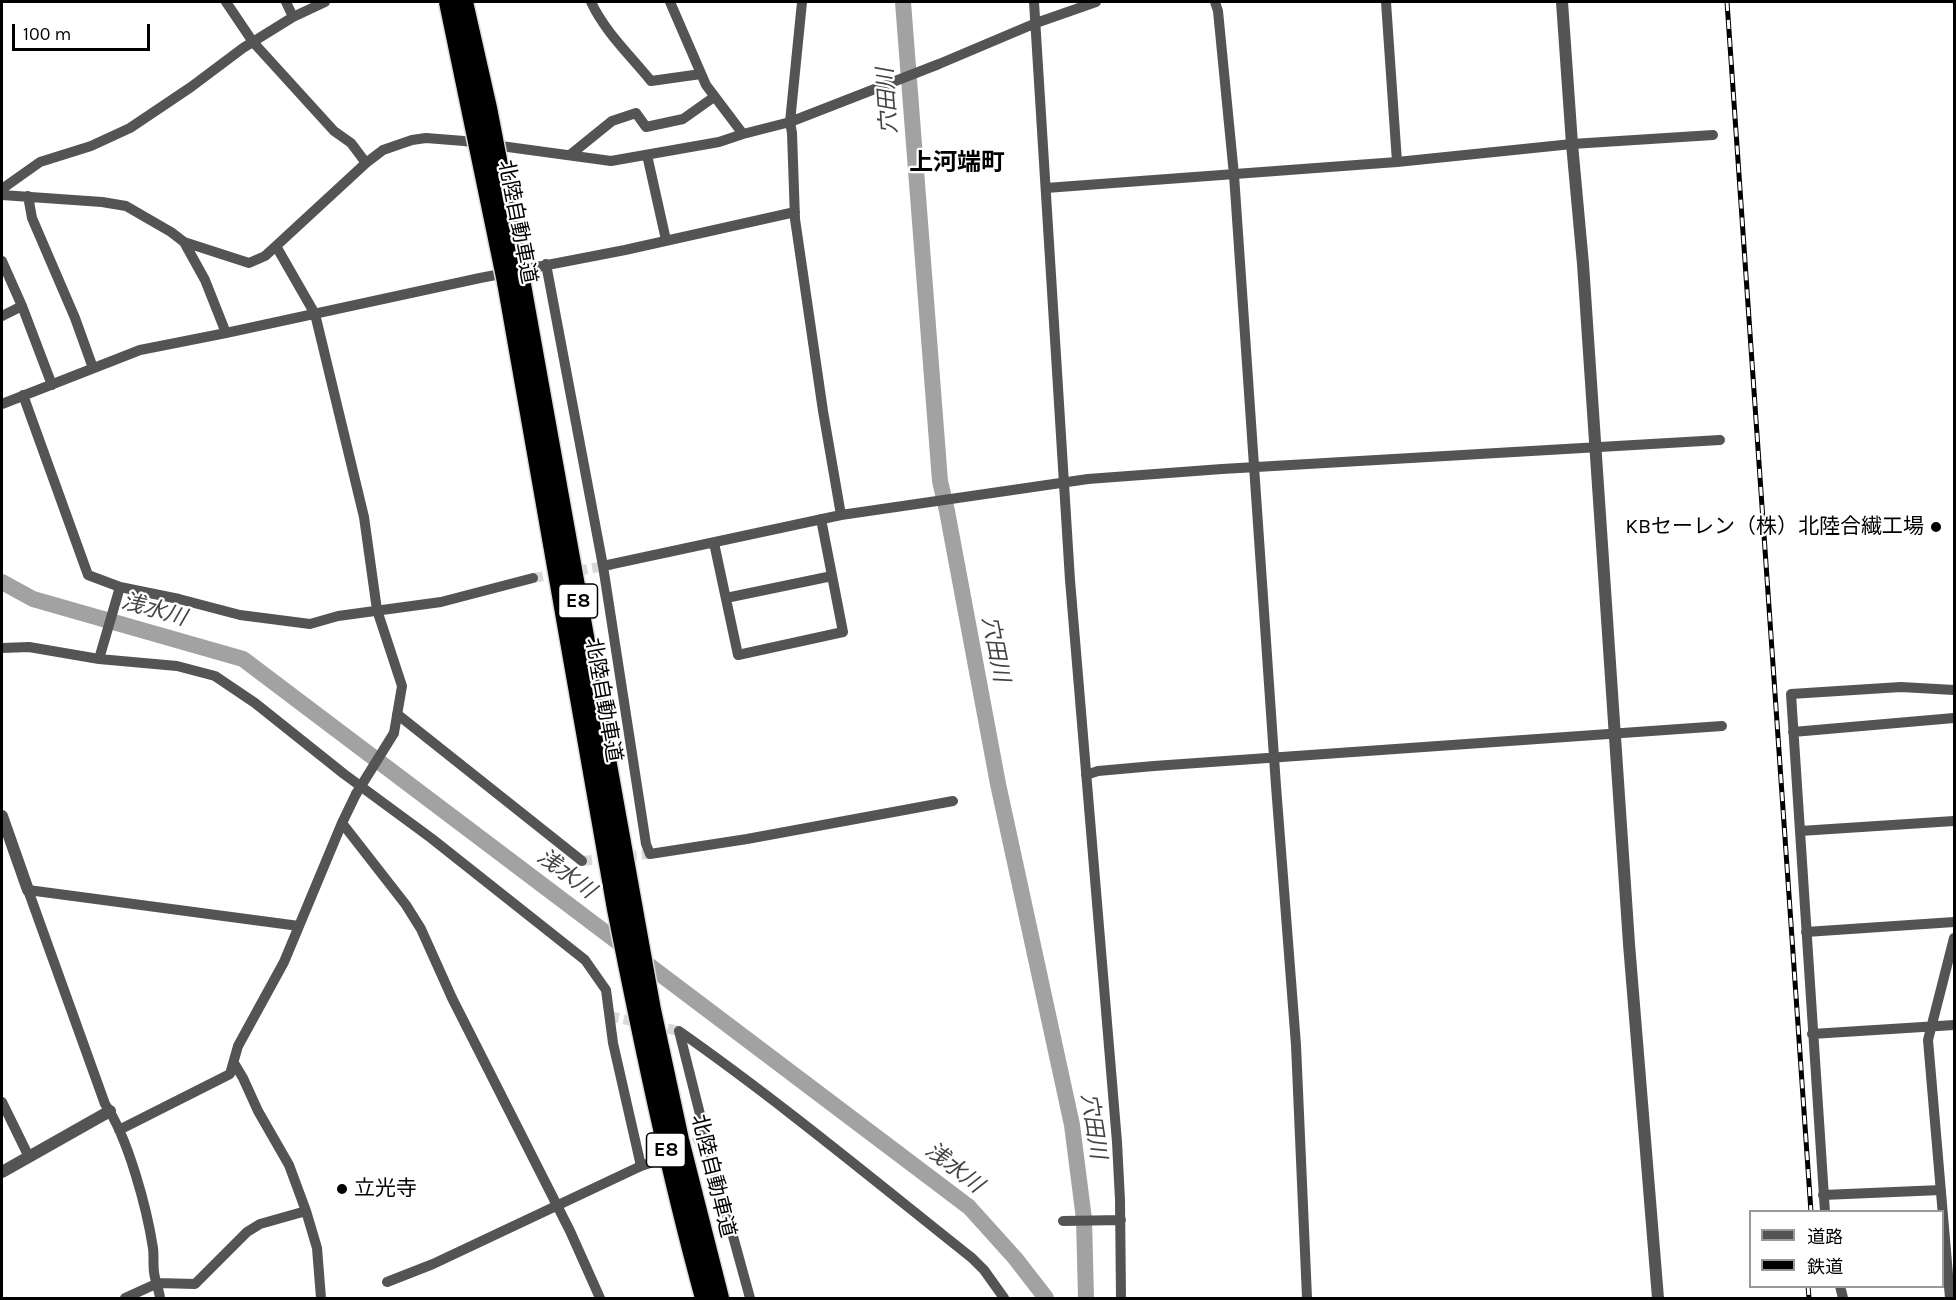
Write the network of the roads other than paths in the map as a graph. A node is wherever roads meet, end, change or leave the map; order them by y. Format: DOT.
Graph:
graph roads {
  1 [pos="226,2"];
  2 [pos="286,2"];
  3 [pos="325,2"];
  4 [pos="448,2"];
  5 [pos="464,2"];
  6 [pos="591,2"];
  7 [pos="670,2"];
  8 [pos="802,2"];
  9 [pos="1034,2"];
  10 [pos="1096,2"];
  11 [pos="1215,2"];
  12 [pos="1386,2"];
  13 [pos="1562,2"];
  14 [pos="293,16"];
  15 [pos="1036,23"];
  16 [pos="253,42"];
  17 [pos="701,74"];
  18 [pos="714,97"];
  19 [pos="790,122"];
  20 [pos="743,134"];
  21 [pos="1713,135"];
  22 [pos="1572,144"];
  23 [pos="570,155"];
  24 [pos="647,155"];
  25 [pos="1397,162"];
  26 [pos="366,163"];
  27 [pos="1234,174"];
  28 [pos="1046,188"];
  29 [pos="2,189"];
  30 [pos="2,195"];
  31 [pos="28,196"];
  32 [pos="795,212"];
  33 [pos="666,240"];
  34 [pos="184,242"];
  35 [pos="276,246"];
  36 [pos="2,261"];
  37 [pos="546,264"];
  38 [pos="514,281"];
  39 [pos="22,306"];
  40 [pos="315,314"];
  41 [pos="2,316"];
  42 [pos="226,333"];
  43 [pos="93,368"];
  44 [pos="52,385"];
  45 [pos="23,395"];
  46 [pos="2,404"];
  47 [pos="1720,440"];
  48 [pos="1596,448"];
  49 [pos="1254,468"];
  50 [pos="1065,483"];
  51 [pos="841,515"];
  52 [pos="821,519"];
  53 [pos="714,543"];
  54 [pos="615,564"];
  55 [pos="603,566"];
  56 [pos="832,576"];
  57 [pos="533,578"];
  58 [pos="119,591"];
  59 [pos="726,598"];
  60 [pos="377,610"];
  61 [pos="2,648"];
  62 [pos="99,659"];
  63 [pos="1954,690"];
  64 [pos="397,714"];
  65 [pos="1954,718"];
  66 [pos="1722,726"];
  67 [pos="1793,732"];
  68 [pos="1615,734"];
  69 [pos="1274,758"];
  70 [pos="1086,775"];
  71 [pos="953,801"];
  72 [pos="2,816"];
  73 [pos="1954,821"];
  74 [pos="342,823"];
  75 [pos="1800,831"];
  76 [pos="582,861"];
  77 [pos="28,890"];
  78 [pos="1954,922"];
  79 [pos="299,926"];
  80 [pos="1806,932"];
  81 [pos="1954,938"];
  82 [pos="1954,1025"];
  83 [pos="1930,1028"];
  84 [pos="1812,1034"];
  85 [pos="234,1063"];
  86 [pos="2,1102"];
  87 [pos="110,1112"];
  88 [pos="119,1130"];
  89 [pos="29,1157"];
  90 [pos="653,1162"];
  91 [pos="641,1166"];
  92 [pos="2,1172"];
  93 [pos="1941,1190"];
  94 [pos="1823,1195"];
  95 [pos="558,1206"];
  96 [pos="1825,1210"];
  97 [pos="1943,1210"];
  98 [pos="306,1211"];
  99 [pos="1119,1220"];
  100 [pos="1063,1221"];
  101 [pos="1944,1226"];
  102 [pos="387,1282"];
  103 [pos="158,1283"];
  104 [pos="125,1299"];
  105 [pos="160,1299"];
  106 [pos="321,1299"];
  107 [pos="600,1299"];
  108 [pos="704,1299"];
  109 [pos="720,1299"];
  110 [pos="750,1299"];
  111 [pos="1004,1299"];
  112 [pos="1121,1299"];
  113 [pos="1307,1299"];
  114 [pos="1658,1299"];
  115 [pos="1950,1299"];
  1 -- 16 [label="street"];
  2 -- 14 [label="street"];
  3 -- 14 [label="street"];
  4 -- 38 [label="highway, 北陸自動車道 / E8, bridge"];
  5 -- 38 [label="highway, 北陸自動車道 / E8, bridge"];
  6 -- 17 [label="street"];
  7 -- 17 [label="street"];
  8 -- 19 [label="street"];
  9 -- 15 [label="street"];
  10 -- 15 [label="street"];
  11 -- 27 [label="street"];
  12 -- 25 [label="street"];
  13 -- 22 [label="street"];
  14 -- 16 [label="street"];
  15 -- 19 [label="street"];
  15 -- 28 [label="street"];
  16 -- 26 [label="street"];
  16 -- 29 [label="street"];
  17 -- 18 [label="street"];
  18 -- 20 [label="street"];
  18 -- 23 [label="street"];
  19 -- 20 [label="street"];
  19 -- 32 [label="street"];
  20 -- 24 [label="street"];
  21 -- 22 [label="street"];
  22 -- 25 [label="street"];
  22 -- 48 [label="street"];
  23 -- 24 [label="street"];
  23 -- 26 [label="street"];
  24 -- 33 [label="street"];
  25 -- 27 [label="street"];
  26 -- 35 [label="street"];
  27 -- 28 [label="street"];
  27 -- 49 [label="street"];
  28 -- 50 [label="street"];
  30 -- 31 [label="street"];
  31 -- 34 [label="street"];
  31 -- 43 [label="street"];
  32 -- 33 [label="street"];
  32 -- 51 [label="street"];
  33 -- 37 [label="street"];
  34 -- 35 [label="street"];
  34 -- 42 [label="street"];
  35 -- 40 [label="street"];
  36 -- 39 [label="street"];
  37 -- 40 [label="street"];
  37 -- 55 [label="street"];
  38 -- 108 [label="highway, 北陸自動車道 / E8"];
  38 -- 109 [label="highway, 北陸自動車道 / E8"];
  39 -- 41 [label="street"];
  39 -- 44 [label="street"];
  40 -- 42 [label="street"];
  40 -- 60 [label="street"];
  42 -- 43 [label="street"];
  43 -- 44 [label="street"];
  44 -- 45 [label="street"];
  45 -- 46 [label="street"];
  45 -- 58 [label="street"];
  47 -- 48 [label="street"];
  48 -- 49 [label="street"];
  48 -- 68 [label="street"];
  49 -- 50 [label="street"];
  49 -- 69 [label="street"];
  50 -- 51 [label="street"];
  50 -- 70 [label="street"];
  51 -- 52 [label="street"];
  52 -- 53 [label="street"];
  52 -- 56 [label="street"];
  53 -- 55 [label="street"];
  53 -- 59 [label="street"];
  54 -- 55 [label="street"];
  55 -- 71 [label="street"];
  56 -- 59 [label="street"];
  56 -- 59 [label="street"];
  57 -- 60 [label="street"];
  58 -- 60 [label="street"];
  58 -- 62 [label="street"];
  60 -- 64 [label="street"];
  61 -- 62 [label="street"];
  62 -- 91 [label="street"];
  63 -- 67 [label="street"];
  64 -- 74 [label="street, bridge"];
  64 -- 76 [label="street"];
  65 -- 67 [label="street"];
  66 -- 68 [label="street"];
  67 -- 75 [label="street"];
  68 -- 69 [label="street"];
  68 -- 114 [label="street"];
  69 -- 70 [label="street"];
  69 -- 113 [label="street"];
  70 -- 99 [label="street"];
  72 -- 77 [label="street"];
  73 -- 75 [label="street"];
  74 -- 79 [label="street"];
  74 -- 95 [label="street"];
  75 -- 80 [label="street"];
  77 -- 79 [label="street"];
  77 -- 87 [label="street"];
  78 -- 80 [label="street"];
  79 -- 85 [label="street"];
  80 -- 84 [label="street"];
  81 -- 83 [label="street"];
  82 -- 83 [label="street"];
  83 -- 84 [label="street"];
  83 -- 93 [label="street"];
  84 -- 94 [label="street"];
  85 -- 88 [label="street"];
  85 -- 98 [label="street"];
  86 -- 89 [label="street"];
  87 -- 88 [label="street"];
  87 -- 89 [label="street"];
  88 -- 103 [label="street"];
  89 -- 92 [label="street"];
  90 -- 91 [label="street"];
  91 -- 95 [label="street"];
  93 -- 94 [label="street"];
  93 -- 97 [label="street"];
  94 -- 96 [label="street"];
  95 -- 102 [label="street"];
  95 -- 107 [label="street"];
  98 -- 103 [label="street"];
  98 -- 106 [label="street"];
  99 -- 100 [label="street"];
  99 -- 112 [label="street"];
  101 -- 115 [label="street"];
  103 -- 104 [label="street"];
  103 -- 105 [label="street"];
  110 -- 111 [label="street"];
}
